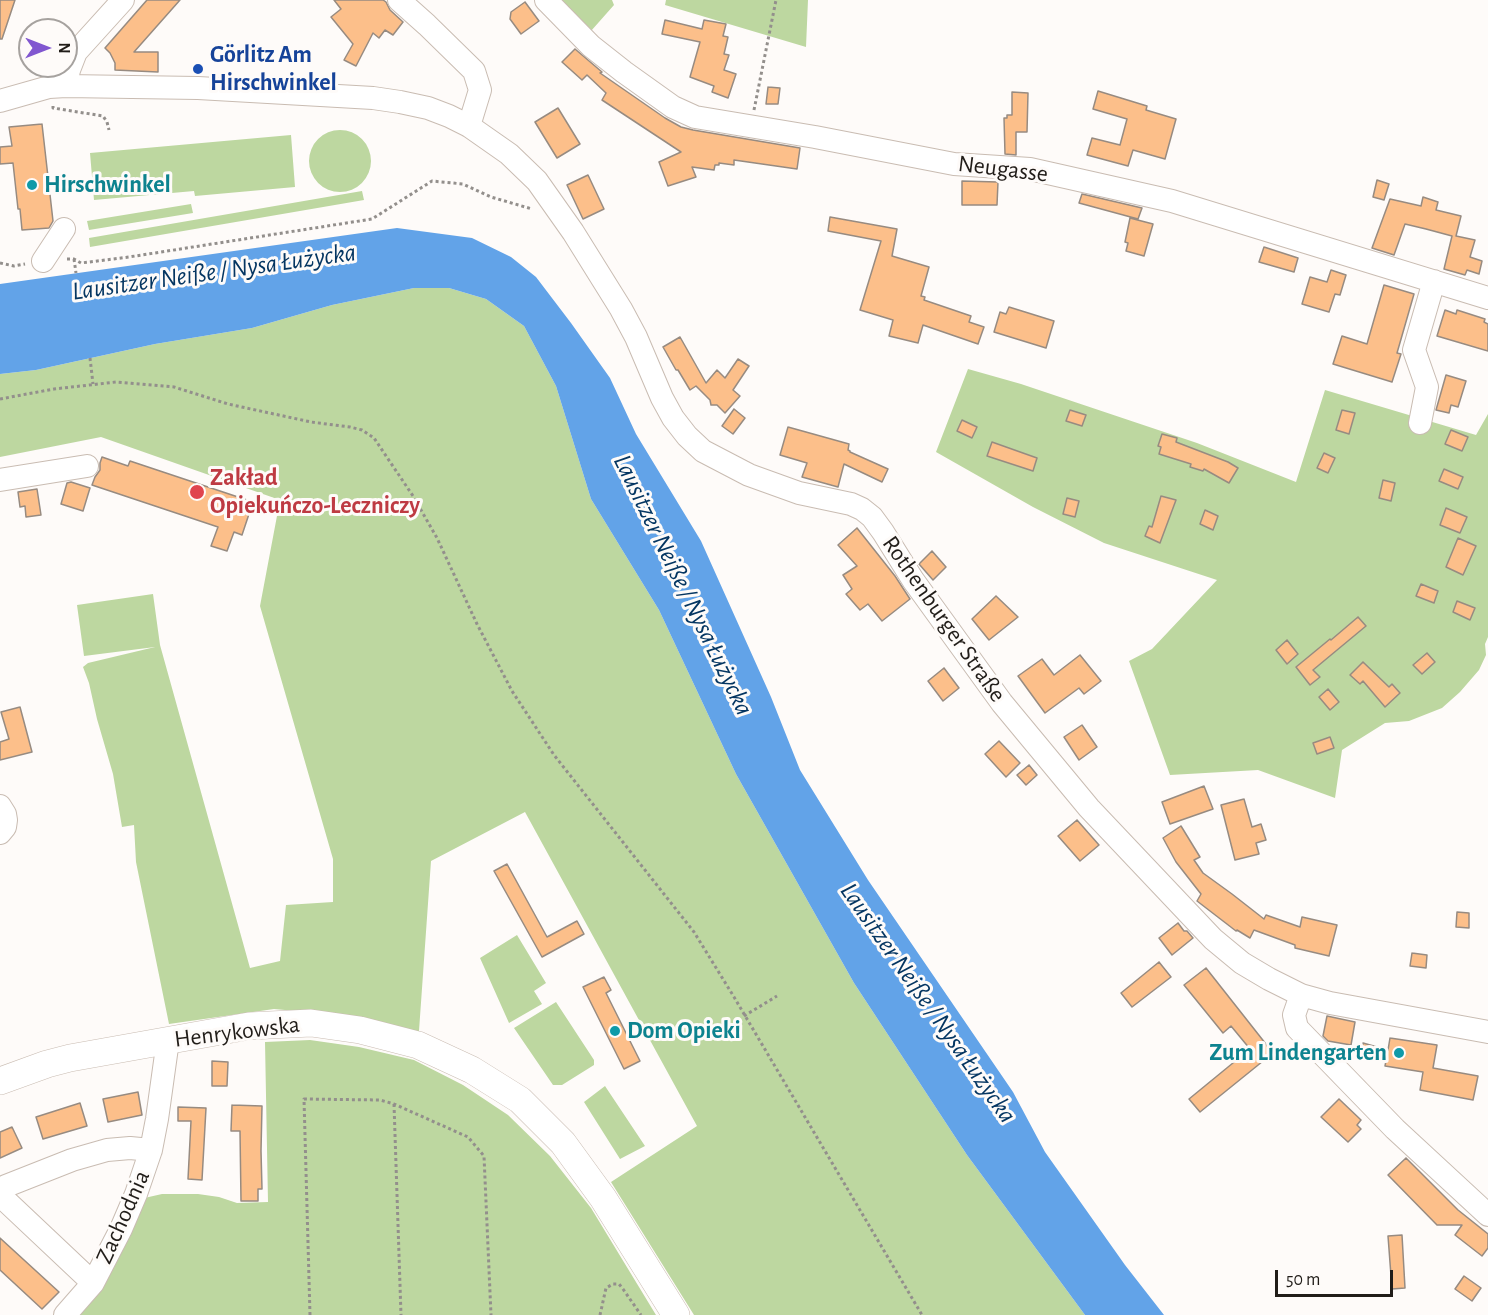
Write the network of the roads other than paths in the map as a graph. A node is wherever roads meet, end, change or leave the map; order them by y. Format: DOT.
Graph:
graph roads {
  1 [pos="123,0"];
  2 [pos="399,0"];
  3 [pos="546,0"];
  4 [pos="57,86"];
  5 [pos="0,101"];
  6 [pos="469,126"];
  7 [pos="64,229"];
  8 [pos="43,261"];
  9 [pos="1434,281"];
  10 [pos="1488,298"];
  11 [pos="1420,423"];
  12 [pos="87,465"];
  13 [pos="0,480"];
  14 [pos="0,806"];
  15 [pos="0,833"];
  16 [pos="1301,995"];
  17 [pos="1488,1032"];
  18 [pos="168,1040"];
  19 [pos="0,1081"];
  20 [pos="151,1150"];
  21 [pos="1488,1215"];
  22 [pos="93,1283"];
  23 [pos="65,1315"];
  24 [pos="676,1315"];
  1 -- 4 [label="street"];
  2 -- 6 [label="street"];
  3 -- 9 [label="street, Neugasse"];
  4 -- 5 [label="street, Rothenburger Straße"];
  4 -- 6 [label="street, Rothenburger Straße"];
  6 -- 16 [label="street, Rothenburger Straße"];
  7 -- 8 [label="street"];
  9 -- 10 [label="street, Neugasse"];
  9 -- 11 [label="street"];
  12 -- 13 [label="street"];
  14 -- 15 [label="street"];
  16 -- 17 [label="street, Rothenburger Straße"];
  16 -- 21 [label="street"];
  18 -- 19 [label="main road, Henrykowska"];
  18 -- 20 [label="street, Zachodnia"];
  18 -- 24 [label="main road, Henrykowska"];
  20 -- 22 [label="street, Zachodnia"];
  20 -- 22 [label="street, Zachodnia"];
  22 -- 23 [label="street, Zachodnia"];
}
